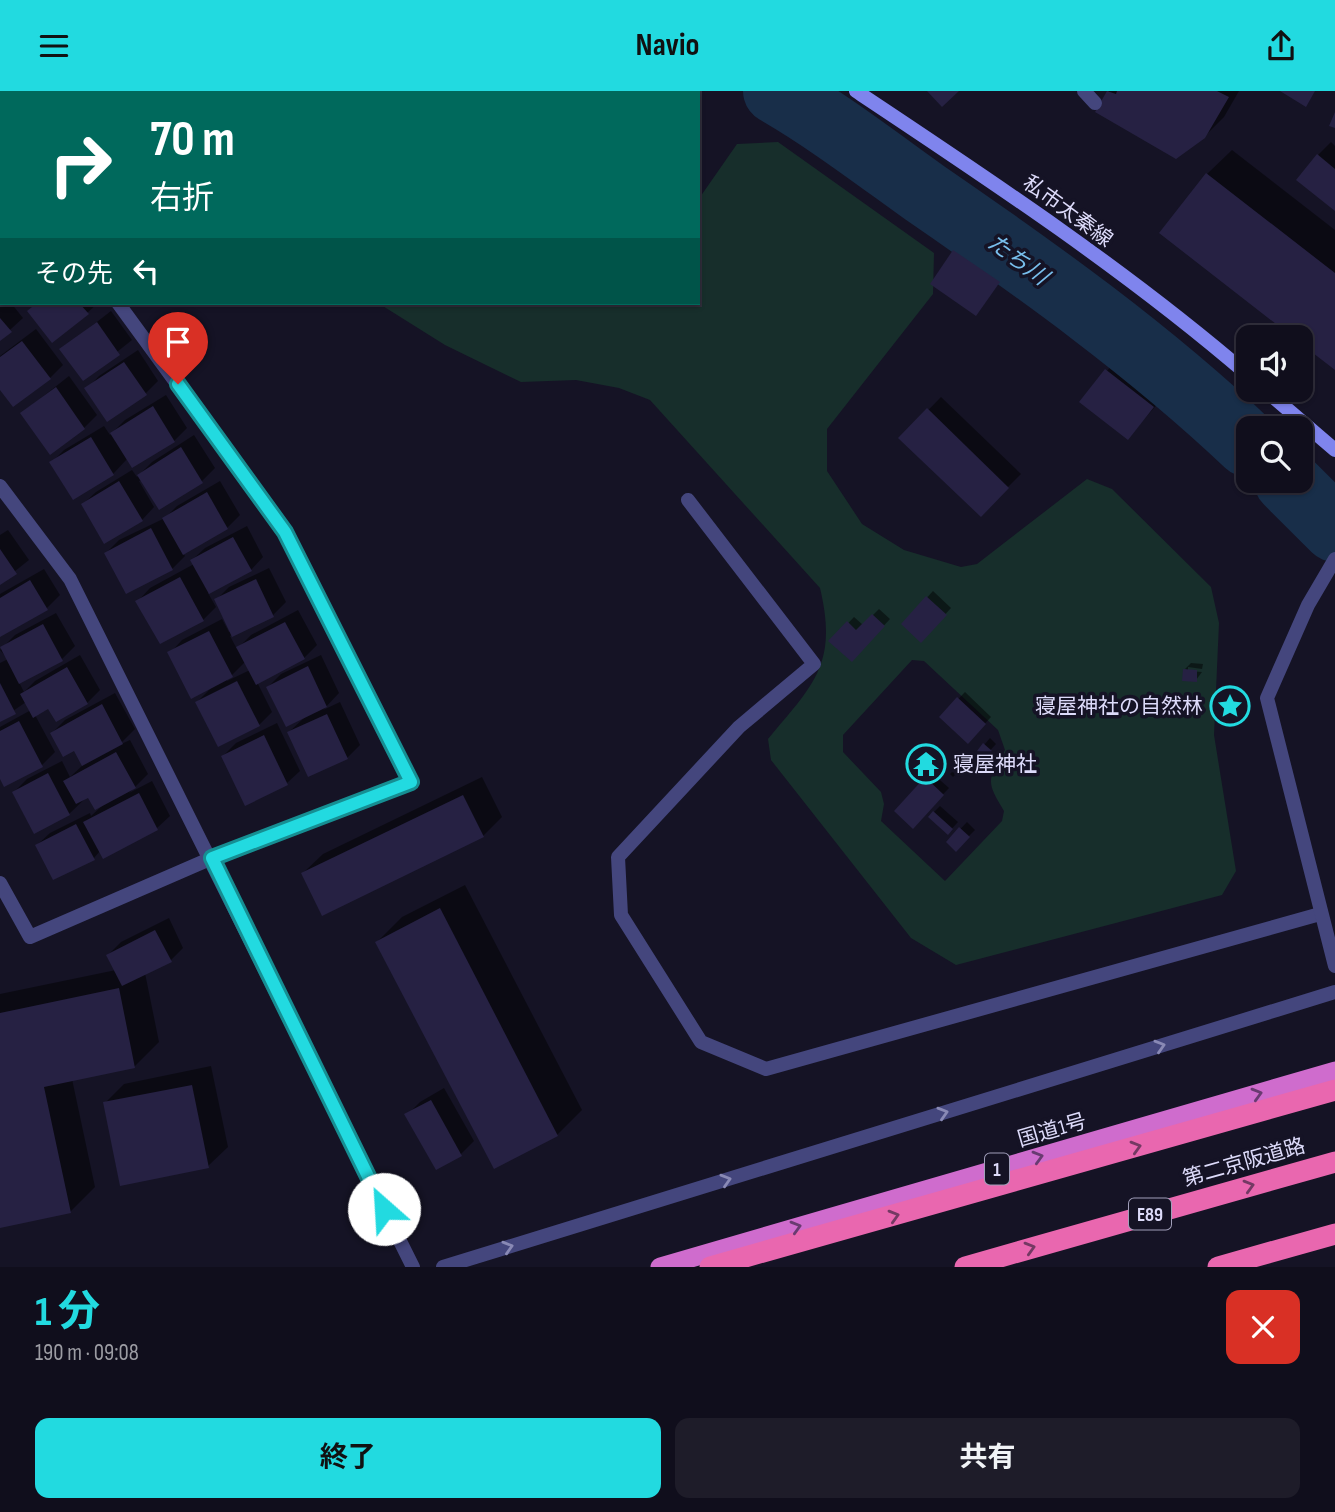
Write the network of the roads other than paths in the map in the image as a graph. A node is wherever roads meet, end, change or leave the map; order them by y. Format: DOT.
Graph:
graph roads {
  1 [pos="856,91"];
  2 [pos="1084,91"];
  3 [pos="1095,103"];
  4 [pos="119,305"];
  5 [pos="1236,366"];
  6 [pos="1279,402"];
  7 [pos="1335,450"];
  8 [pos="0,487"];
  9 [pos="688,500"];
  10 [pos="1335,559"];
  11 [pos="212,858"];
  12 [pos="0,883"];
  13 [pos="1320,914"];
  14 [pos="1335,966"];
  15 [pos="1335,992"];
  16 [pos="1335,1071"];
  17 [pos="1335,1090"];
  18 [pos="1335,1162"];
  19 [pos="1335,1234"];
  20 [pos="413,1267"];
  21 [pos="443,1267"];
  22 [pos="660,1267"];
  23 [pos="710,1267"];
  24 [pos="965,1267"];
  25 [pos="1218,1267"];
  1 -- 5 [label="main road, 私市太秦線"];
  2 -- 3 [label="street"];
  4 -- 11 [label="street"];
  6 -- 7 [label="main road"];
  8 -- 11 [label="street"];
  9 -- 13 [label="street"];
  10 -- 13 [label="street"];
  11 -- 12 [label="street"];
  11 -- 20 [label="street"];
  13 -- 14 [label="street"];
  21 -- 15 [label="street, one-way"];
  22 -- 16 [label="highway, 国道1号 / 1, one-way"];
  23 -- 17 [label="highway, one-way"];
  24 -- 18 [label="highway, 第二京阪道路 / E89, one-way"];
  19 -- 25 [label="highway"];
}
